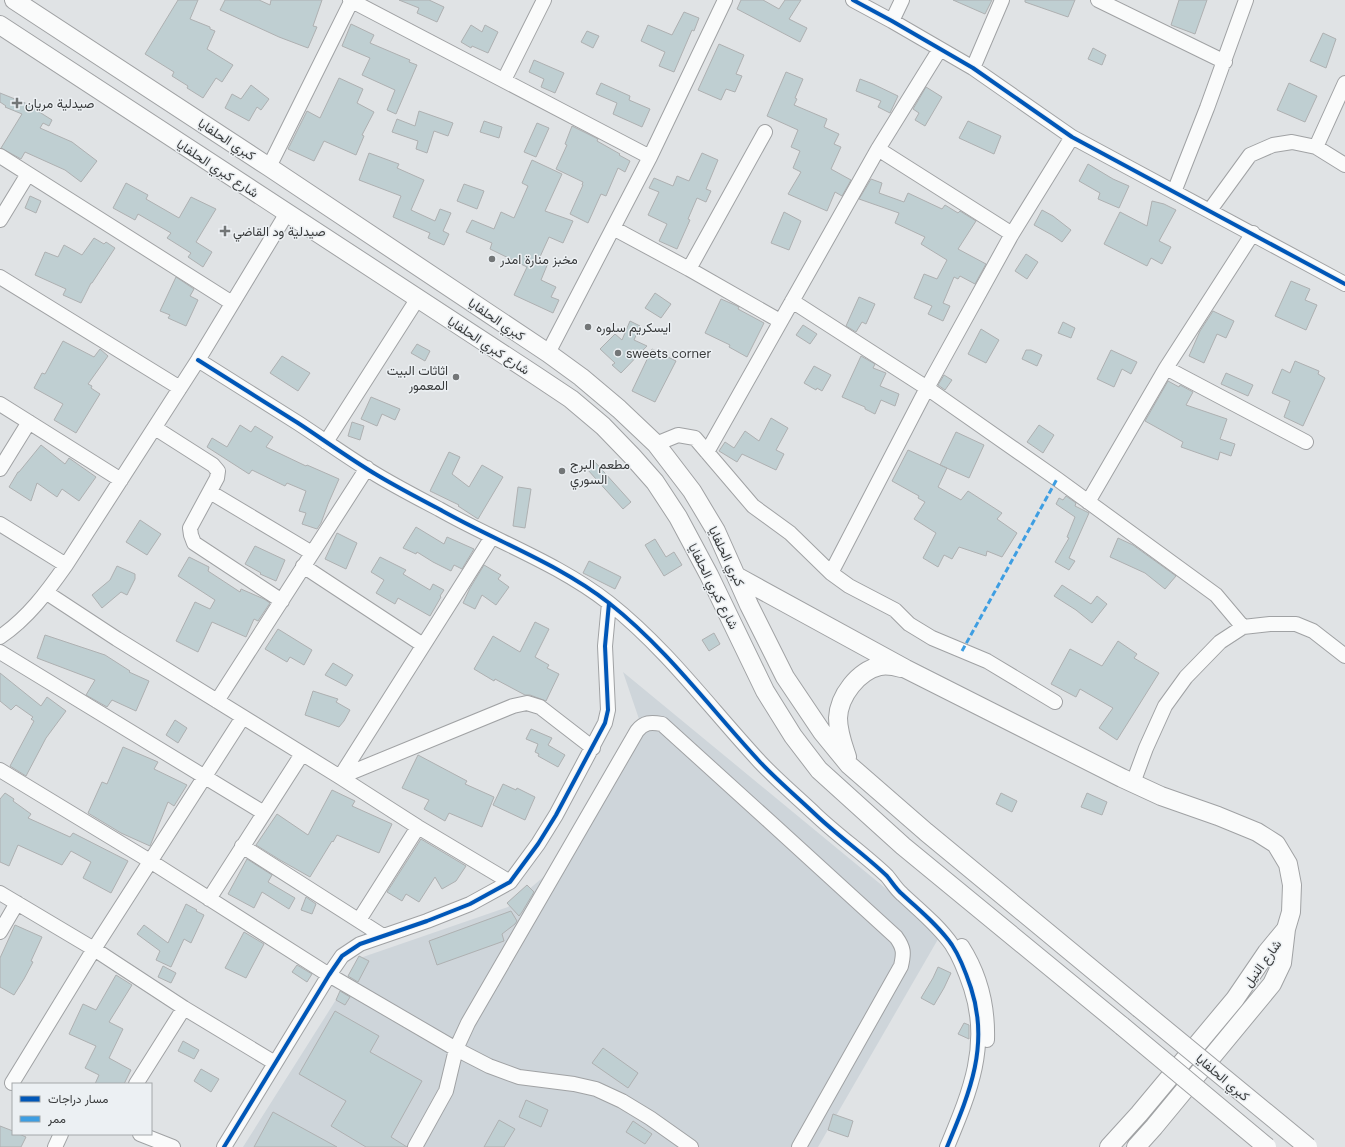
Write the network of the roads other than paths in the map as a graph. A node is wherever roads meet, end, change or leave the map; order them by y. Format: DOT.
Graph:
graph roads {
  1 [pos="14,0"];
  2 [pos="351,0"];
  3 [pos="544,0"];
  4 [pos="725,0"];
  5 [pos="853,0"];
  6 [pos="902,0"];
  7 [pos="1002,0"];
  8 [pos="1098,0"];
  9 [pos="1246,0"];
  10 [pos="892,21"];
  11 [pos="0,25"];
  12 [pos="940,49"];
  13 [pos="1225,62"];
  14 [pos="973,68"];
  15 [pos="504,80"];
  16 [pos="1345,83"];
  17 [pos="765,132"];
  18 [pos="1072,136"];
  19 [pos="1316,147"];
  20 [pos="878,149"];
  21 [pos="0,156"];
  22 [pos="650,157"];
  23 [pos="1345,165"];
  24 [pos="269,167"];
  25 [pos="28,174"];
  26 [pos="1174,192"];
  27 [pos="1210,210"];
  28 [pos="287,213"];
  29 [pos="0,220"];
  30 [pos="613,228"];
  31 [pos="1253,233"];
  32 [pos="1012,234"];
  33 [pos="689,268"];
  34 [pos="0,277"];
  35 [pos="1345,284"];
  36 [pos="418,298"];
  37 [pos="792,301"];
  38 [pos="232,303"];
  39 [pos="780,321"];
  40 [pos="548,353"];
  41 [pos="198,360"];
  42 [pos="1166,368"];
  43 [pos="180,388"];
  44 [pos="927,388"];
  45 [pos="0,404"];
  46 [pos="29,422"];
  47 [pos="155,428"];
  48 [pos="326,442"];
  49 [pos="1306,442"];
  50 [pos="656,444"];
  51 [pos="707,452"];
  52 [pos="367,468"];
  53 [pos="0,469"];
  54 [pos="121,480"];
  55 [pos="210,492"];
  56 [pos="1088,502"];
  57 [pos="0,524"];
  58 [pos="492,537"];
  59 [pos="312,553"];
  60 [pos="66,565"];
  61 [pos="303,566"];
  62 [pos="830,573"];
  63 [pos="738,577"];
  64 [pos="47,593"];
  65 [pos="282,601"];
  66 [pos="609,603"];
  67 [pos="1244,627"];
  68 [pos="0,637"];
  69 [pos="422,645"];
  70 [pos="0,652"];
  71 [pos="1345,656"];
  72 [pos="906,668"];
  73 [pos="217,701"];
  74 [pos="1055,702"];
  75 [pos="243,717"];
  76 [pos="593,748"];
  77 [pos="302,754"];
  78 [pos="849,765"];
  79 [pos="0,770"];
  80 [pos="205,777"];
  81 [pos="340,777"];
  82 [pos="1133,783"];
  83 [pos="264,813"];
  84 [pos="418,827"];
  85 [pos="242,846"];
  86 [pos="150,861"];
  87 [pos="888,877"];
  88 [pos="510,882"];
  89 [pos="0,893"];
  90 [pos="209,899"];
  91 [pos="17,903"];
  92 [pos="359,920"];
  93 [pos="1286,929"];
  94 [pos="0,932"];
  95 [pos="383,936"];
  96 [pos="94,949"];
  97 [pos="329,975"];
  98 [pos="184,1008"];
  99 [pos="1122,1026"];
  100 [pos="456,1049"];
  101 [pos="275,1063"];
  102 [pos="9,1082"];
  103 [pos="137,1083"];
  104 [pos="61,1135"];
  105 [pos="143,1135"];
  106 [pos="55,1147"];
  107 [pos="173,1147"];
  108 [pos="224,1147"];
  109 [pos="415,1147"];
  110 [pos="691,1147"];
  111 [pos="799,1147"];
  112 [pos="947,1147"];
  113 [pos="957,1147"];
  114 [pos="1109,1147"];
  115 [pos="1136,1147"];
  116 [pos="1267,1147"];
  117 [pos="1308,1147"];
  1 -- 24 [label="main road, كبري الحلفايا"];
  2 -- 15 [label="street"];
  2 -- 24 [label="street"];
  3 -- 15 [label="street"];
  4 -- 22 [label="street"];
  5 -- 10 [label="street"];
  6 -- 10 [label="street"];
  7 -- 14 [label="street"];
  8 -- 13 [label="street"];
  9 -- 13 [label="street"];
  10 -- 12 [label="street"];
  11 -- 28 [label="main road, شارع كبري الحلفايا"];
  12 -- 14 [label="street"];
  12 -- 20 [label="street"];
  13 -- 26 [label="street"];
  14 -- 18 [label="street"];
  15 -- 22 [label="street"];
  16 -- 19 [label="street"];
  17 -- 33 [label="street"];
  18 -- 26 [label="street"];
  18 -- 32 [label="street"];
  19 -- 23 [label="street"];
  19 -- 27 [label="street"];
  20 -- 32 [label="street"];
  20 -- 37 [label="street"];
  21 -- 25 [label="street"];
  22 -- 30 [label="street"];
  24 -- 40 [label="main road, كبري الحلفايا"];
  25 -- 29 [label="street"];
  25 -- 38 [label="street"];
  26 -- 27 [label="street"];
  27 -- 31 [label="street"];
  28 -- 36 [label="main road, شارع كبري الحلفايا"];
  28 -- 38 [label="street"];
  30 -- 33 [label="street"];
  30 -- 40 [label="street"];
  31 -- 35 [label="street"];
  31 -- 42 [label="street"];
  32 -- 44 [label="street"];
  33 -- 39 [label="street"];
  34 -- 43 [label="street"];
  36 -- 48 [label="street"];
  36 -- 99 [label="main road, شارع كبري الحلفايا"];
  37 -- 39 [label="street"];
  37 -- 44 [label="street"];
  38 -- 41 [label="street"];
  39 -- 51 [label="street"];
  40 -- 50 [label="main road, كبري الحلفايا"];
  41 -- 43 [label="street"];
  41 -- 48 [label="street"];
  42 -- 49 [label="street"];
  42 -- 56 [label="street"];
  43 -- 47 [label="street"];
  44 -- 56 [label="street"];
  44 -- 62 [label="street"];
  45 -- 46 [label="street"];
  46 -- 53 [label="street"];
  46 -- 54 [label="street"];
  47 -- 54 [label="street"];
  47 -- 55 [label="street"];
  48 -- 52 [label="street"];
  50 -- 51 [label="street"];
  50 -- 63 [label="main road, كبري الحلفايا"];
  51 -- 62 [label="street"];
  52 -- 58 [label="street"];
  52 -- 59 [label="street"];
  54 -- 60 [label="street"];
  55 -- 59 [label="street"];
  55 -- 65 [label="street"];
  56 -- 67 [label="street"];
  57 -- 60 [label="street"];
  58 -- 66 [label="street"];
  58 -- 69 [label="street"];
  59 -- 61 [label="street"];
  60 -- 64 [label="street"];
  61 -- 65 [label="street"];
  61 -- 69 [label="street"];
  62 -- 74 [label="street"];
  63 -- 72 [label="main road"];
  63 -- 78 [label="main road, كبري الحلفايا"];
  64 -- 68 [label="street"];
  64 -- 73 [label="street"];
  65 -- 73 [label="street"];
  66 -- 76 [label="street"];
  66 -- 87 [label="street"];
  67 -- 71 [label="street"];
  67 -- 82 [label="street"];
  69 -- 81 [label="street"];
  70 -- 80 [label="street"];
  72 -- 78 [label="main road"];
  72 -- 82 [label="main road"];
  73 -- 75 [label="street"];
  75 -- 77 [label="street"];
  75 -- 80 [label="street"];
  76 -- 81 [label="street"];
  76 -- 88 [label="street"];
  77 -- 81 [label="street"];
  77 -- 83 [label="street"];
  78 -- 117 [label="main road, كبري الحلفايا, bridge"];
  79 -- 86 [label="street"];
  80 -- 83 [label="street"];
  80 -- 86 [label="street"];
  81 -- 84 [label="street"];
  82 -- 93 [label="main road"];
  83 -- 85 [label="street"];
  84 -- 88 [label="street"];
  84 -- 92 [label="street"];
  85 -- 90 [label="street"];
  85 -- 92 [label="street"];
  86 -- 90 [label="street"];
  86 -- 96 [label="street"];
  87 -- 112 [label="street"];
  87 -- 113 [label="street"];
  88 -- 95 [label="street"];
  89 -- 91 [label="street"];
  90 -- 97 [label="street"];
  91 -- 94 [label="street"];
  91 -- 96 [label="street"];
  92 -- 95 [label="street"];
  93 -- 114 [label="main road, شارع النيل"];
  93 -- 115 [label="main road, شارع النيل"];
  95 -- 97 [label="street"];
  96 -- 98 [label="street"];
  96 -- 102 [label="street"];
  97 -- 100 [label="street"];
  97 -- 101 [label="street"];
  98 -- 101 [label="street"];
  98 -- 103 [label="street"];
  99 -- 116 [label="main road, كبري الحلفايا, bridge"];
  100 -- 109 [label="street"];
  100 -- 110 [label="street"];
  100 -- 111 [label="street"];
  101 -- 108 [label="street"];
  104 -- 106 [label="street"];
  105 -- 107 [label="street"];
}
